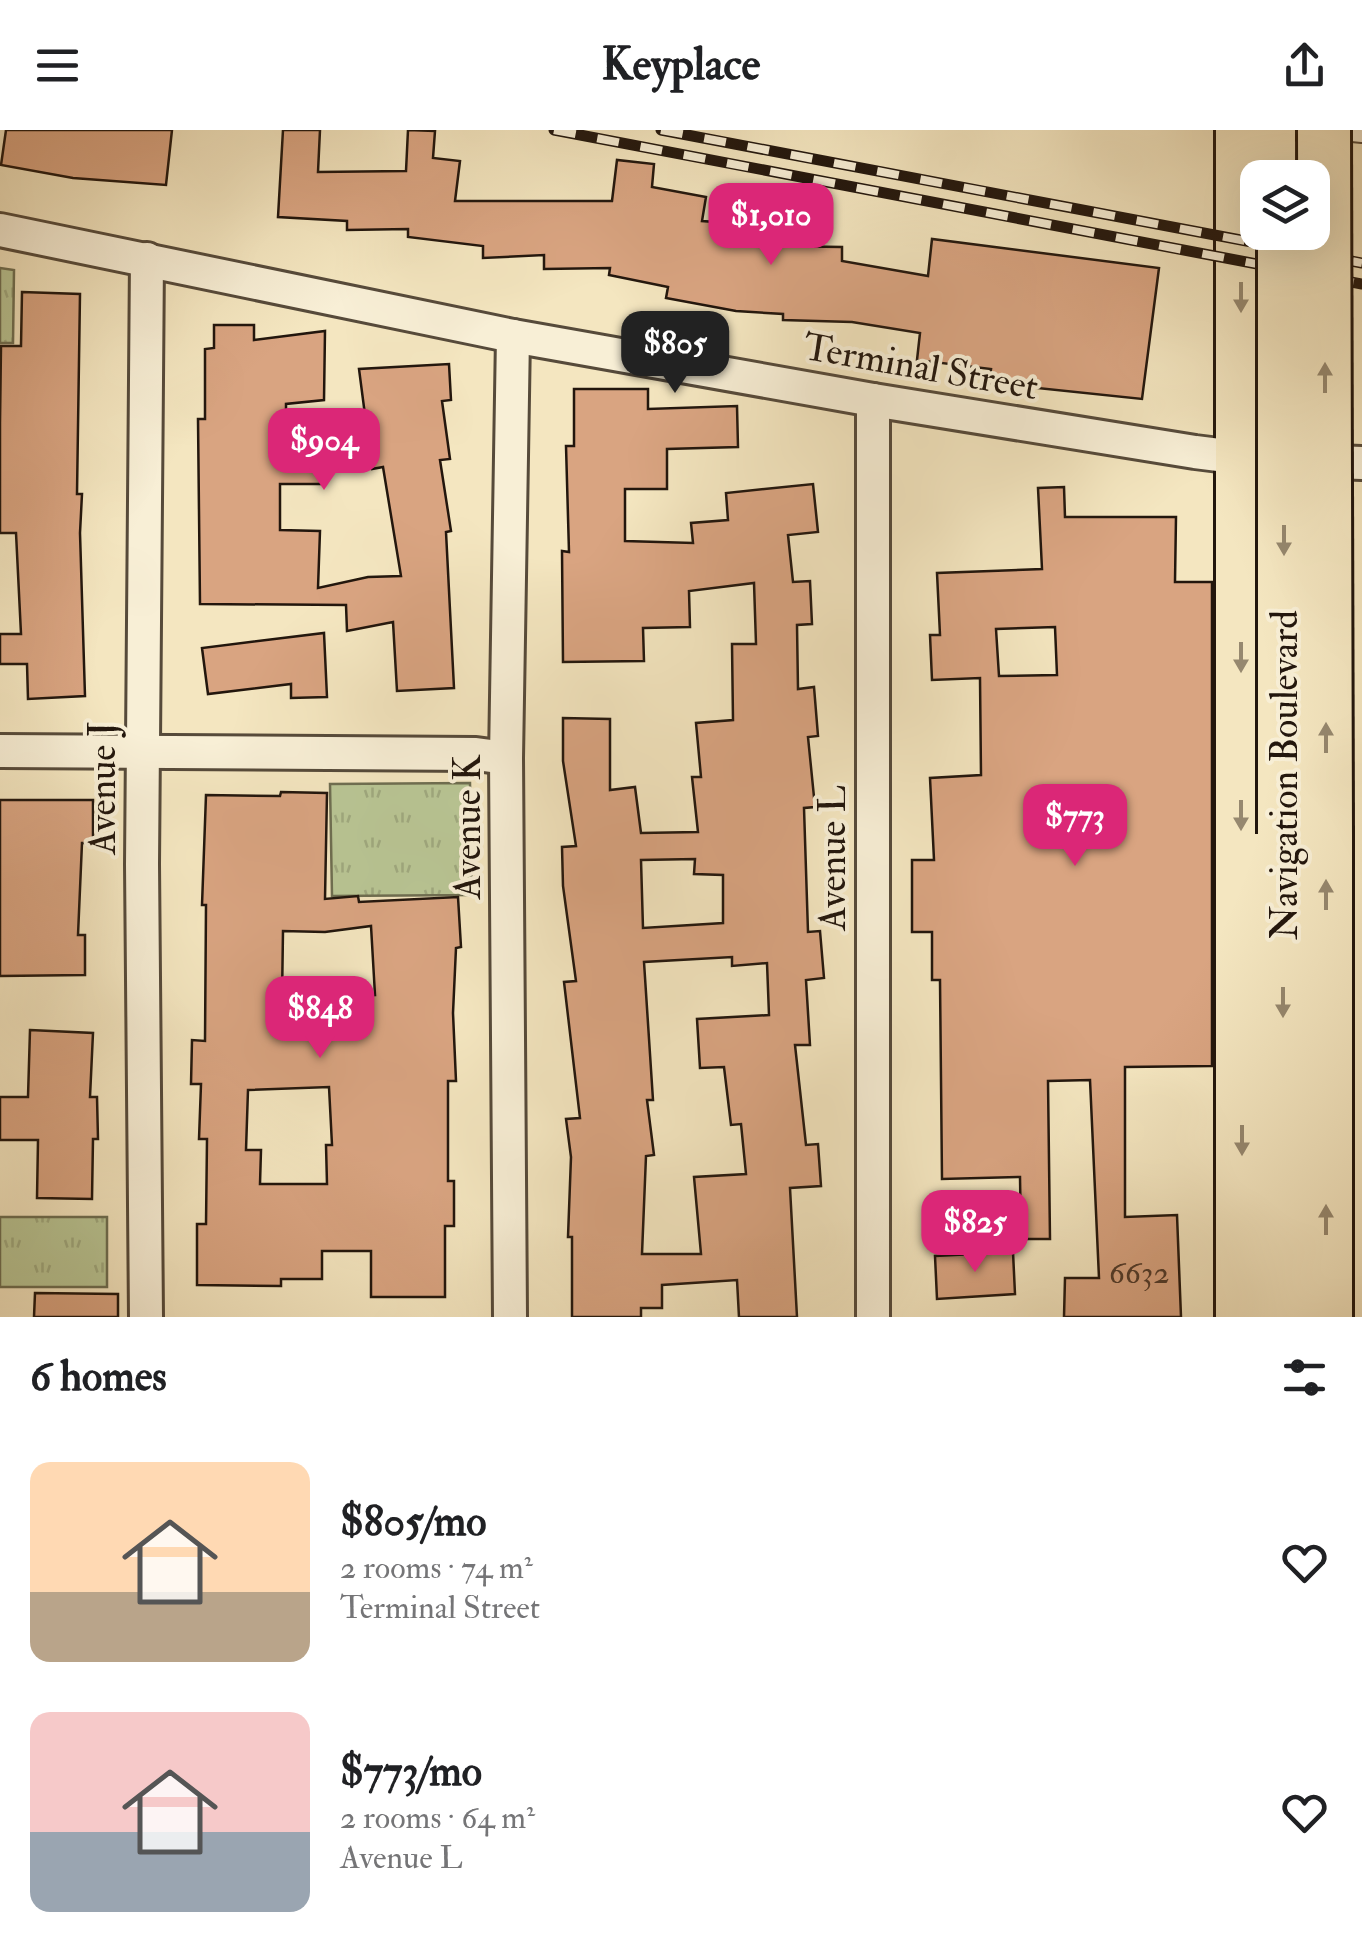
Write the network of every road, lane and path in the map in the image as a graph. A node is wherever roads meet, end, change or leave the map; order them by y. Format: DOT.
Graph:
graph roads {
  1 [pos="1242,130"];
  2 [pos="1284,130"];
  3 [pos="1324,130"];
  4 [pos="1334,130"];
  5 [pos="1362,133"];
  6 [pos="1284,160"];
  7 [pos="0,230"];
  8 [pos="1285,250"];
  9 [pos="146,259"];
  10 [pos="513,336"];
  11 [pos="873,400"];
  12 [pos="1240,459"];
  13 [pos="1362,462"];
  14 [pos="0,752"];
  15 [pos="142,752"];
  16 [pos="506,758"];
  17 [pos="1305,835"];
  18 [pos="146,1317"];
  19 [pos="510,1317"];
  20 [pos="873,1317"];
  21 [pos="1242,1317"];
  22 [pos="1280,1317"];
  23 [pos="1326,1317"];
  1 -- 12 [label="main road, one-way"];
  2 -- 6 [label="main road"];
  17 -- 3 [label="main road, Navigation Boulevard, one-way, bridge"];
  4 -- 5 [label="lane"];
  7 -- 9 [label="street, Terminal Street"];
  8 -- 17 [label="main road, Navigation Boulevard, one-way, bridge"];
  9 -- 10 [label="street, Terminal Street"];
  9 -- 15 [label="street, Avenue J"];
  10 -- 11 [label="street, Terminal Street"];
  10 -- 16 [label="street, Avenue K"];
  11 -- 12 [label="street, Terminal Street"];
  11 -- 20 [label="street, Avenue L"];
  12 -- 13 [label="street, Terminal Street"];
  12 -- 21 [label="main road, one-way"];
  14 -- 15 [label="street"];
  15 -- 16 [label="street"];
  15 -- 18 [label="street, Avenue J"];
  16 -- 19 [label="street, Avenue K"];
  17 -- 22 [label="main road, Navigation Boulevard, one-way"];
  23 -- 17 [label="main road, Navigation Boulevard, one-way"];
}
